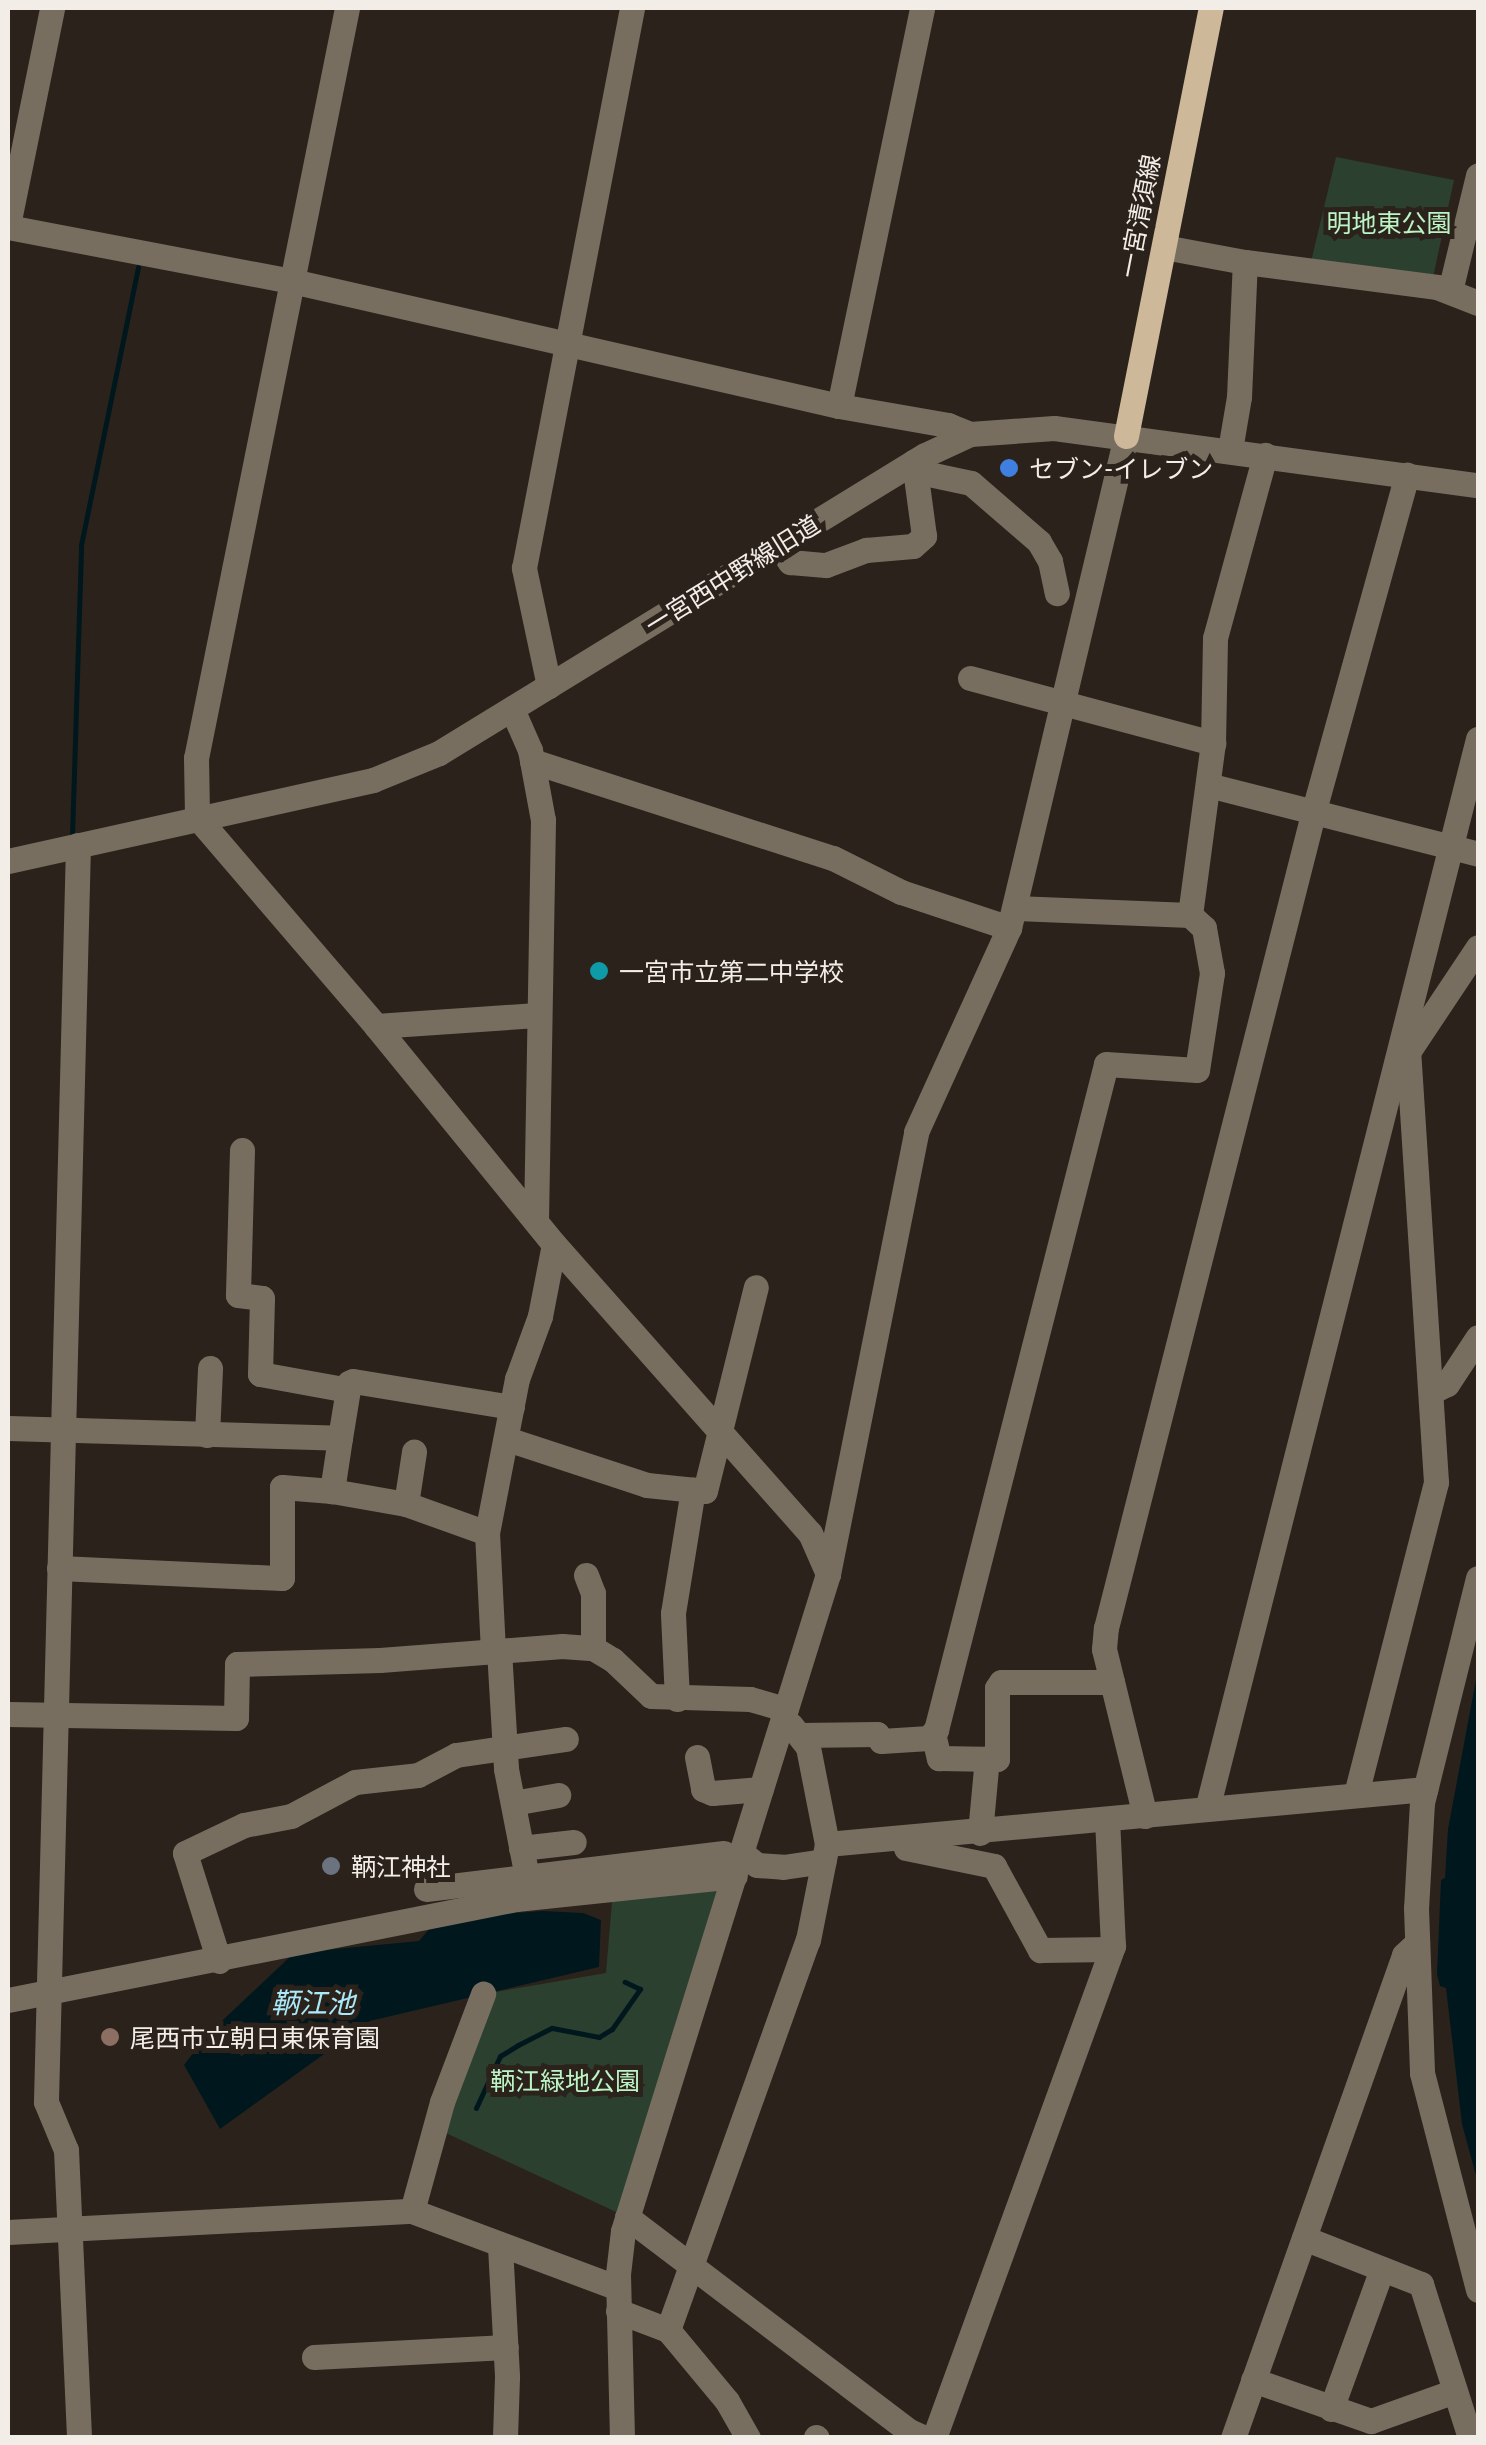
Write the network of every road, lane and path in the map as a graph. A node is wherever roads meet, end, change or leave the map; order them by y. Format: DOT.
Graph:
graph roads {
  1 [pos="52,8"];
  2 [pos="347,8"];
  3 [pos="632,8"];
  4 [pos="922,8"];
  5 [pos="1212,8"];
  6 [pos="1478,175"];
  7 [pos="8,226"];
  8 [pos="1164,247"];
  9 [pos="1245,262"];
  10 [pos="292,282"];
  11 [pos="1450,291"];
  12 [pos="1478,303"];
  13 [pos="565,343"];
  14 [pos="839,406"];
  15 [pos="970,434"];
  16 [pos="1126,436"];
  17 [pos="1230,450"];
  18 [pos="1265,455"];
  19 [pos="914,462"];
  20 [pos="1407,475"];
  21 [pos="1478,485"];
  22 [pos="778,545"];
  23 [pos="1058,592"];
  24 [pos="970,678"];
  25 [pos="549,686"];
  26 [pos="1063,703"];
  27 [pos="512,709"];
  28 [pos="1478,739"];
  29 [pos="1213,743"];
  30 [pos="532,761"];
  31 [pos="1208,786"];
  32 [pos="1314,810"];
  33 [pos="196,817"];
  34 [pos="78,845"];
  35 [pos="1449,846"];
  36 [pos="1478,854"];
  37 [pos="8,861"];
  38 [pos="1190,915"];
  39 [pos="1011,918"];
  40 [pos="1478,947"];
  41 [pos="537,1015"];
  42 [pos="376,1026"];
  43 [pos="1404,1051"];
  44 [pos="242,1150"];
  45 [pos="536,1218"];
  46 [pos="554,1244"];
  47 [pos="756,1287"];
  48 [pos="1478,1337"];
  49 [pos="210,1368"];
  50 [pos="348,1390"];
  51 [pos="1431,1392"];
  52 [pos="512,1407"];
  53 [pos="8,1428"];
  54 [pos="66,1430"];
  55 [pos="723,1434"];
  56 [pos="207,1435"];
  57 [pos="340,1438"];
  58 [pos="508,1439"];
  59 [pos="414,1452"];
  60 [pos="694,1490"];
  61 [pos="332,1491"];
  62 [pos="406,1504"];
  63 [pos="487,1533"];
  64 [pos="59,1568"];
  65 [pos="828,1574"];
  66 [pos="586,1575"];
  67 [pos="1478,1578"];
  68 [pos="592,1648"];
  69 [pos="496,1650"];
  70 [pos="1112,1682"];
  71 [pos="678,1700"];
  72 [pos="8,1714"];
  73 [pos="56,1716"];
  74 [pos="790,1721"];
  75 [pos="933,1733"];
  76 [pos="566,1739"];
  77 [pos="505,1746"];
  78 [pos="697,1757"];
  79 [pos="987,1758"];
  80 [pos="762,1788"];
  81 [pos="1425,1789"];
  82 [pos="1356,1794"];
  83 [pos="558,1795"];
  84 [pos="513,1803"];
  85 [pos="1207,1809"];
  86 [pos="1145,1816"];
  87 [pos="1107,1821"];
  88 [pos="986,1832"];
  89 [pos="574,1842"];
  90 [pos="892,1842"];
  91 [pos="521,1848"];
  92 [pos="826,1853"];
  93 [pos="734,1861"];
  94 [pos="994,1866"];
  95 [pos="528,1888"];
  96 [pos="426,1889"];
  97 [pos="1417,1943"];
  98 [pos="1111,1949"];
  99 [pos="220,1960"];
  100 [pos="47,1992"];
  101 [pos="483,1994"];
  102 [pos="8,2000"];
  103 [pos="412,2211"];
  104 [pos="627,2217"];
  105 [pos="68,2228"];
  106 [pos="8,2232"];
  107 [pos="1304,2238"];
  108 [pos="500,2246"];
  109 [pos="692,2263"];
  110 [pos="1382,2269"];
  111 [pos="1478,2290"];
  112 [pos="618,2300"];
  113 [pos="668,2330"];
  114 [pos="506,2347"];
  115 [pos="314,2358"];
  116 [pos="1253,2380"];
  117 [pos="1455,2390"];
  118 [pos="1331,2409"];
  119 [pos="79,2438"];
  120 [pos="504,2438"];
  121 [pos="622,2438"];
  122 [pos="748,2438"];
  123 [pos="925,2438"];
  124 [pos="934,2438"];
  125 [pos="1233,2438"];
  126 [pos="1470,2438"];
  1 -- 7 [label="street"];
  2 -- 10 [label="street"];
  3 -- 13 [label="street"];
  4 -- 14 [label="street"];
  5 -- 8 [label="main road, 一宮清須線"];
  6 -- 11 [label="street"];
  7 -- 10 [label="street"];
  8 -- 9 [label="street"];
  8 -- 16 [label="main road, 一宮清須線"];
  9 -- 11 [label="street"];
  9 -- 17 [label="street"];
  10 -- 13 [label="street"];
  10 -- 33 [label="street"];
  11 -- 12 [label="street"];
  13 -- 14 [label="street"];
  13 -- 25 [label="street"];
  14 -- 15 [label="street"];
  15 -- 16 [label="street, 一宮西中野線旧道"];
  15 -- 19 [label="street, 一宮西中野線旧道"];
  16 -- 17 [label="street, 一宮西中野線旧道"];
  16 -- 26 [label="street"];
  17 -- 18 [label="street, 一宮西中野線旧道"];
  18 -- 20 [label="street, 一宮西中野線旧道"];
  18 -- 29 [label="street"];
  19 -- 22 [label="street, 一宮西中野線旧道"];
  19 -- 22 [label="street"];
  19 -- 23 [label="street"];
  20 -- 21 [label="street, 一宮西中野線旧道"];
  20 -- 32 [label="street"];
  22 -- 25 [label="street, 一宮西中野線旧道"];
  24 -- 26 [label="street"];
  25 -- 27 [label="street, 一宮西中野線旧道"];
  26 -- 29 [label="street"];
  26 -- 39 [label="street"];
  27 -- 30 [label="street"];
  27 -- 33 [label="street, 一宮西中野線旧道"];
  28 -- 35 [label="street"];
  29 -- 31 [label="street"];
  30 -- 39 [label="street"];
  30 -- 41 [label="street"];
  31 -- 32 [label="street"];
  31 -- 38 [label="street"];
  32 -- 35 [label="street"];
  32 -- 70 [label="street"];
  33 -- 34 [label="street, 一宮西中野線旧道"];
  33 -- 42 [label="street"];
  34 -- 37 [label="street, 一宮西中野線旧道"];
  34 -- 54 [label="street"];
  35 -- 36 [label="street"];
  35 -- 43 [label="street"];
  38 -- 39 [label="street"];
  38 -- 75 [label="street"];
  39 -- 65 [label="street"];
  40 -- 43 [label="street"];
  41 -- 42 [label="street"];
  41 -- 45 [label="street"];
  42 -- 45 [label="street"];
  43 -- 51 [label="street"];
  43 -- 85 [label="street"];
  44 -- 50 [label="street"];
  45 -- 46 [label="street"];
  46 -- 52 [label="street"];
  46 -- 55 [label="street"];
  47 -- 55 [label="street"];
  48 -- 51 [label="street"];
  49 -- 56 [label="street"];
  50 -- 52 [label="street"];
  50 -- 57 [label="street"];
  51 -- 82 [label="street"];
  52 -- 58 [label="street"];
  53 -- 54 [label="street"];
  54 -- 56 [label="street"];
  54 -- 64 [label="street"];
  55 -- 60 [label="street"];
  55 -- 65 [label="street"];
  56 -- 57 [label="street"];
  57 -- 61 [label="street"];
  58 -- 60 [label="street"];
  58 -- 63 [label="street"];
  59 -- 62 [label="street"];
  60 -- 71 [label="street"];
  61 -- 62 [label="street"];
  61 -- 64 [label="street"];
  62 -- 63 [label="street"];
  63 -- 69 [label="street"];
  64 -- 73 [label="street"];
  65 -- 74 [label="street"];
  66 -- 68 [label="street"];
  67 -- 81 [label="street"];
  68 -- 69 [label="street"];
  68 -- 71 [label="street"];
  69 -- 73 [label="street"];
  69 -- 77 [label="street"];
  70 -- 79 [label="street"];
  70 -- 86 [label="street"];
  71 -- 74 [label="street"];
  72 -- 73 [label="street"];
  73 -- 100 [label="street"];
  74 -- 75 [label="street"];
  74 -- 80 [label="street"];
  74 -- 92 [label="street"];
  75 -- 79 [label="street"];
  76 -- 77 [label="street"];
  77 -- 84 [label="street"];
  77 -- 99 [label="street"];
  78 -- 80 [label="street"];
  79 -- 88 [label="street"];
  80 -- 93 [label="street"];
  81 -- 82 [label="street"];
  81 -- 97 [label="street"];
  82 -- 85 [label="street"];
  83 -- 84 [label="street"];
  84 -- 91 [label="street"];
  85 -- 86 [label="street"];
  86 -- 87 [label="street"];
  87 -- 88 [label="street"];
  87 -- 98 [label="street"];
  88 -- 90 [label="street"];
  88 -- 94 [label="street"];
  89 -- 91 [label="street"];
  90 -- 92 [label="street"];
  90 -- 94 [label="street"];
  91 -- 95 [label="street"];
  92 -- 93 [label="street"];
  92 -- 109 [label="street"];
  93 -- 95 [label="street"];
  93 -- 104 [label="street"];
  94 -- 98 [label="street"];
  95 -- 96 [label="street"];
  95 -- 99 [label="street"];
  97 -- 107 [label="street"];
  97 -- 111 [label="street"];
  98 -- 124 [label="street"];
  99 -- 100 [label="street"];
  100 -- 102 [label="street"];
  100 -- 105 [label="street"];
  101 -- 103 [label="street"];
  103 -- 105 [label="street"];
  103 -- 108 [label="street"];
  104 -- 109 [label="street"];
  104 -- 112 [label="street"];
  105 -- 106 [label="street"];
  105 -- 119 [label="street"];
  107 -- 110 [label="street"];
  107 -- 116 [label="street"];
  108 -- 112 [label="street"];
  108 -- 114 [label="street"];
  109 -- 113 [label="street"];
  109 -- 123 [label="street"];
  110 -- 117 [label="street"];
  110 -- 118 [label="street"];
  112 -- 113 [label="street"];
  112 -- 121 [label="street"];
  113 -- 122 [label="street"];
  114 -- 115 [label="street"];
  114 -- 120 [label="street"];
  116 -- 118 [label="street"];
  116 -- 125 [label="street"];
  117 -- 118 [label="street"];
  117 -- 126 [label="street"];
}
